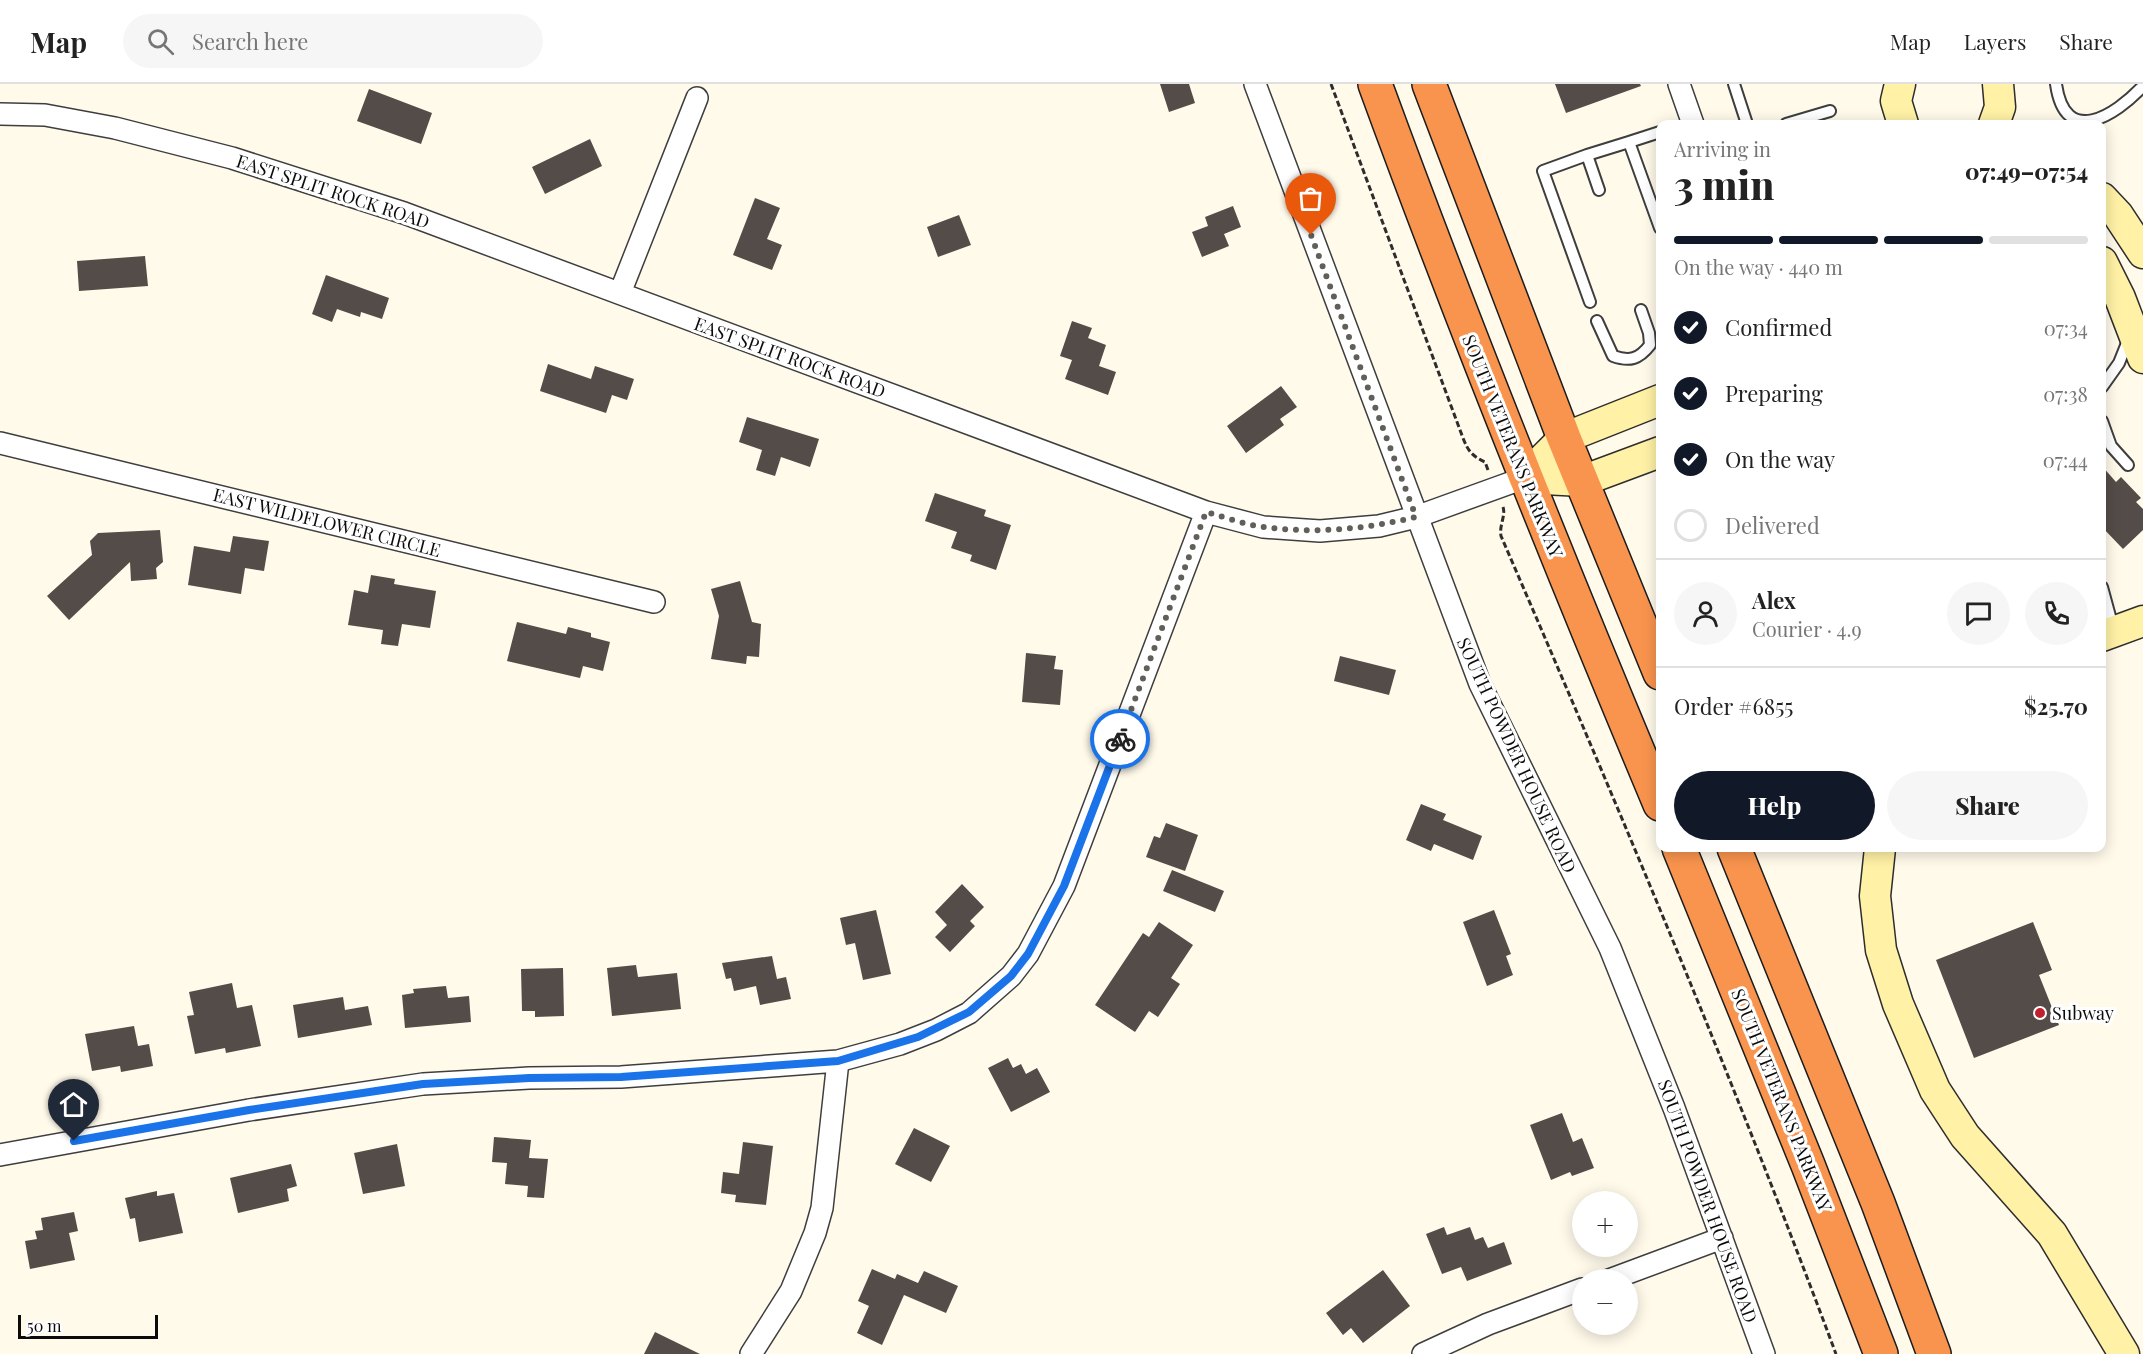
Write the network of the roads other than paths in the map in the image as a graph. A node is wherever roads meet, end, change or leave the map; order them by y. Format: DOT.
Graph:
graph roads {
  1 [pos="1255,84"];
  2 [pos="1375,84"];
  3 [pos="1429,84"];
  4 [pos="1679,84"];
  5 [pos="1734,84"];
  6 [pos="2056,84"];
  7 [pos="2143,86"];
  8 [pos="697,98"];
  9 [pos="1830,111"];
  10 [pos="0,114"];
  11 [pos="1688,120"];
  12 [pos="1746,120"];
  13 [pos="1800,120"];
  14 [pos="2076,120"];
  15 [pos="2094,120"];
  16 [pos="1656,133"];
  17 [pos="1629,141"];
  18 [pos="1587,155"];
  19 [pos="1599,190"];
  20 [pos="2106,202"];
  21 [pos="1656,217"];
  22 [pos="2143,253"];
  23 [pos="2106,271"];
  24 [pos="620,293"];
  25 [pos="1590,302"];
  26 [pos="1641,310"];
  27 [pos="1597,321"];
  28 [pos="2132,328"];
  29 [pos="2143,358"];
  30 [pos="2106,381"];
  31 [pos="1656,402"];
  32 [pos="2106,432"];
  33 [pos="1564,438"];
  34 [pos="0,443"];
  35 [pos="1656,453"];
  36 [pos="2128,465"];
  37 [pos="1524,478"];
  38 [pos="1582,481"];
  39 [pos="1206,512"];
  40 [pos="1416,517"];
  41 [pos="2106,594"];
  42 [pos="654,602"];
  43 [pos="2125,626"];
  44 [pos="1656,663"];
  45 [pos="1656,794"];
  46 [pos="1681,852"];
  47 [pos="1736,852"];
  48 [pos="1880,852"];
  49 [pos="838,1061"];
  50 [pos="0,1155"];
  51 [pos="1722,1238"];
  52 [pos="1638,1269"];
  53 [pos="1572,1293"];
  54 [pos="751,1354"];
  55 [pos="1423,1354"];
  56 [pos="1764,1354"];
  57 [pos="1881,1354"];
  58 [pos="1934,1354"];
  59 [pos="2124,1354"];
  1 -- 40 [label="street, SOUTH POWDER HOUSE ROAD"];
  2 -- 37 [label="highway, SOUTH VETERANS PARKWAY"];
  3 -- 33 [label="highway"];
  4 -- 11 [label="street"];
  5 -- 12 [label="lane"];
  6 -- 14 [label="lane"];
  7 -- 15 [label="lane"];
  8 -- 24 [label="street"];
  9 -- 13 [label="lane"];
  10 -- 24 [label="street, EAST SPLIT ROCK ROAD"];
  16 -- 17 [label="lane"];
  17 -- 18 [label="lane"];
  17 -- 21 [label="lane"];
  18 -- 19 [label="lane"];
  18 -- 25 [label="lane"];
  20 -- 22 [label="street"];
  23 -- 28 [label="street"];
  24 -- 39 [label="street, EAST SPLIT ROCK ROAD"];
  26 -- 27 [label="lane"];
  28 -- 29 [label="street"];
  28 -- 30 [label="lane"];
  31 -- 33 [label="street"];
  32 -- 36 [label="lane"];
  33 -- 37 [label="street, EAST SPLIT ROCK ROAD"];
  33 -- 38 [label="highway"];
  34 -- 42 [label="street, EAST WILDFLOWER CIRCLE"];
  35 -- 38 [label="street"];
  37 -- 38 [label="street"];
  37 -- 40 [label="street, EAST SPLIT ROCK ROAD"];
  37 -- 45 [label="highway, SOUTH VETERANS PARKWAY"];
  38 -- 44 [label="highway"];
  39 -- 40 [label="street, EAST SPLIT ROCK ROAD"];
  39 -- 49 [label="street"];
  40 -- 51 [label="street, SOUTH POWDER HOUSE ROAD"];
  41 -- 43 [label="lane"];
  46 -- 57 [label="highway, SOUTH VETERANS PARKWAY"];
  47 -- 58 [label="highway"];
  48 -- 59 [label="street"];
  49 -- 50 [label="street"];
  49 -- 54 [label="street"];
  51 -- 52 [label="street"];
  51 -- 56 [label="street, SOUTH POWDER HOUSE ROAD"];
  53 -- 55 [label="street"];
}
